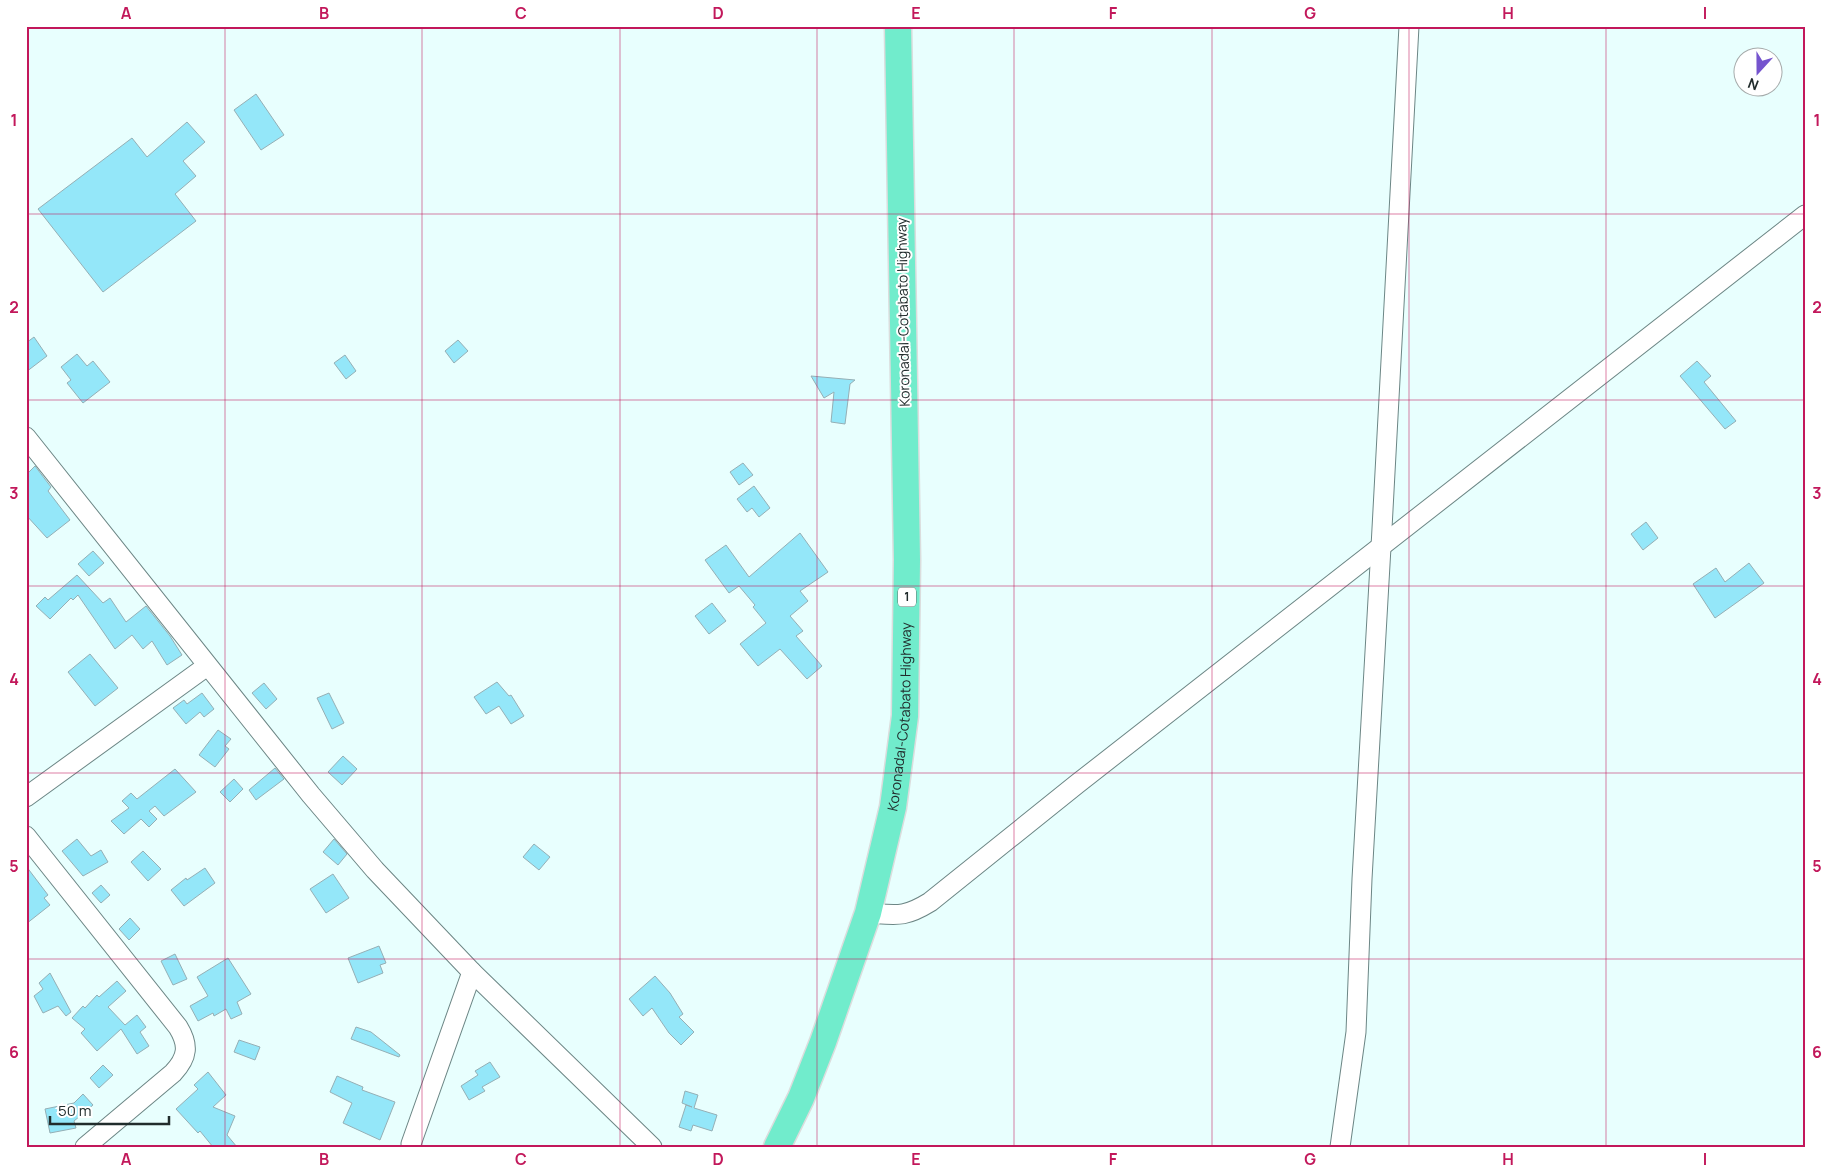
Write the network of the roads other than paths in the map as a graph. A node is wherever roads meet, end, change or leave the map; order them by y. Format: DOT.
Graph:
graph roads {
  1 [pos="898,26"];
  2 [pos="1409,26"];
  3 [pos="1805,215"];
  4 [pos="26,437"];
  5 [pos="1381,546"];
  6 [pos="207,666"];
  7 [pos="26,797"];
  8 [pos="26,836"];
  9 [pos="868,913"];
  10 [pos="472,972"];
  11 [pos="411,1144"];
  12 [pos="85,1147"];
  13 [pos="652,1147"];
  14 [pos="777,1147"];
  15 [pos="1340,1147"];
  1 -- 9 [label="highway, Koronadal-Cotabato Highway / 1"];
  2 -- 5 [label="street"];
  3 -- 5 [label="street"];
  4 -- 6 [label="street"];
  5 -- 9 [label="street"];
  5 -- 15 [label="street"];
  6 -- 7 [label="street"];
  6 -- 10 [label="street"];
  8 -- 12 [label="street"];
  9 -- 14 [label="highway, Koronadal-Cotabato Highway / 1"];
  10 -- 11 [label="street"];
  10 -- 13 [label="street"];
}
